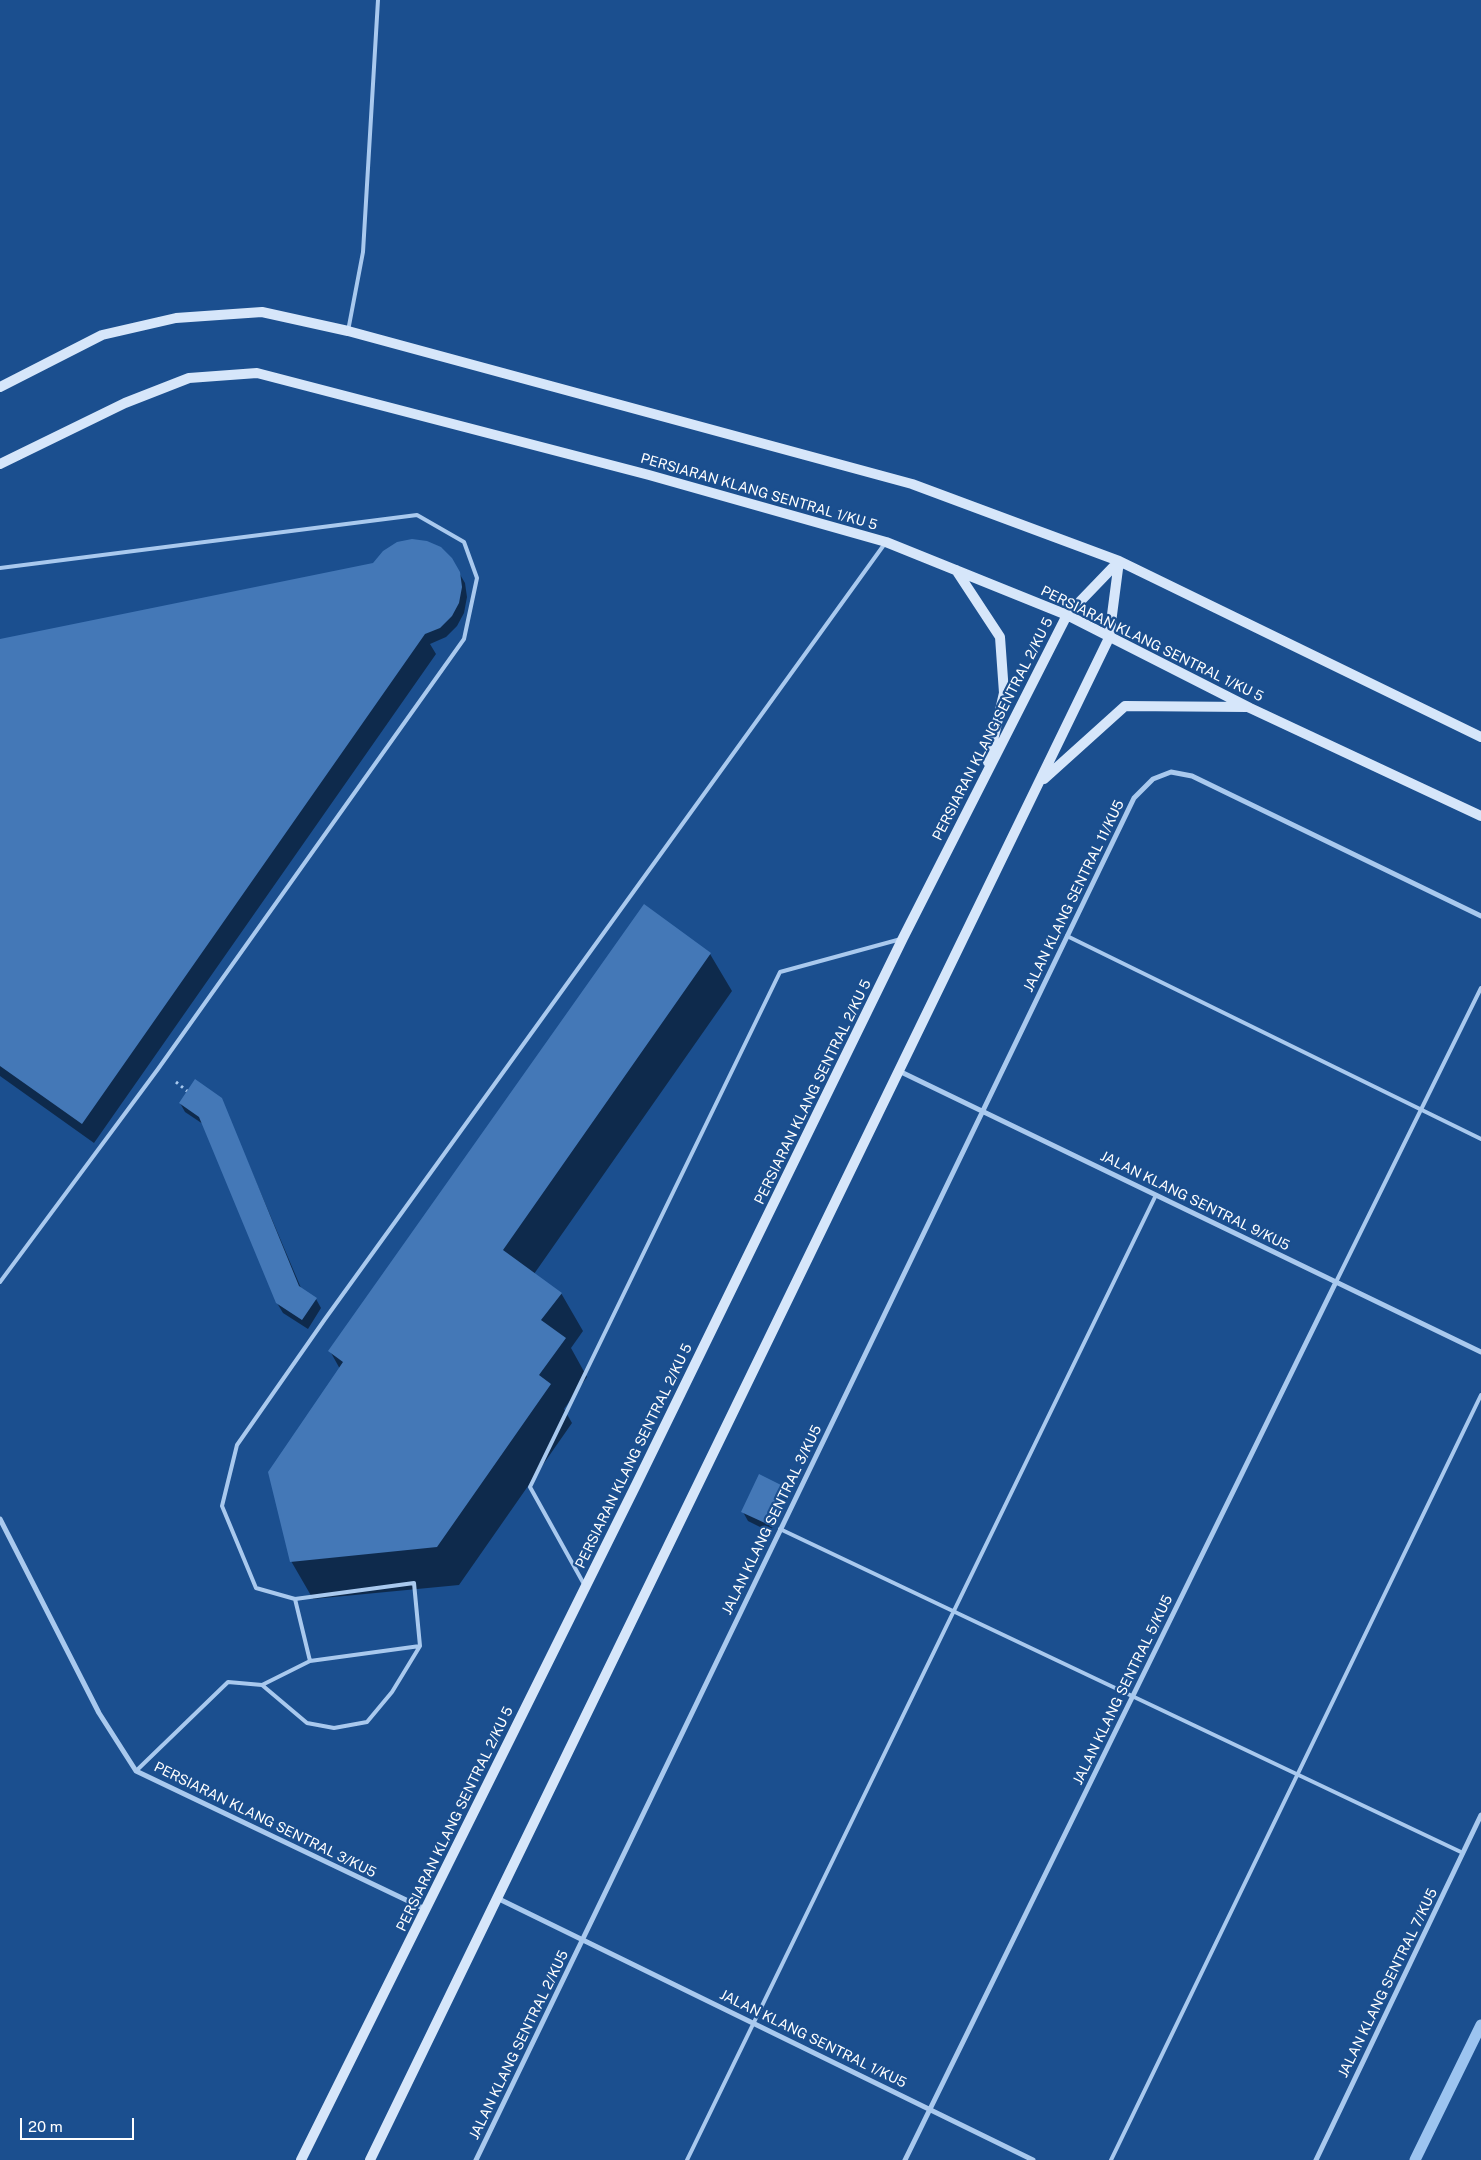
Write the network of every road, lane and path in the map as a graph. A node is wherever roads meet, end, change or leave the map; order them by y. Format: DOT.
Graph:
graph roads {
  1 [pos="378,0"];
  2 [pos="348,331"];
  3 [pos="0,387"];
  4 [pos="0,464"];
  5 [pos="886,542"];
  6 [pos="1119,562"];
  7 [pos="0,568"];
  8 [pos="956,570"];
  9 [pos="1067,615"];
  10 [pos="1110,638"];
  11 [pos="1250,708"];
  12 [pos="1481,737"];
  13 [pos="984,777"];
  14 [pos="1040,783"];
  15 [pos="1481,816"];
  16 [pos="1481,916"];
  17 [pos="1067,936"];
  18 [pos="903,938"];
  19 [pos="1481,988"];
  20 [pos="899,1071"];
  21 [pos="1421,1110"];
  22 [pos="983,1111"];
  23 [pos="1481,1139"];
  24 [pos="1156,1195"];
  25 [pos="0,1282"];
  26 [pos="1336,1282"];
  27 [pos="1481,1352"];
  28 [pos="1481,1395"];
  29 [pos="0,1519"];
  30 [pos="780,1529"];
  31 [pos="585,1587"];
  32 [pos="295,1599"];
  33 [pos="954,1611"];
  34 [pos="420,1646"];
  35 [pos="310,1661"];
  36 [pos="262,1685"];
  37 [pos="1133,1696"];
  38 [pos="136,1771"];
  39 [pos="1298,1774"];
  40 [pos="1481,1815"];
  41 [pos="1463,1853"];
  42 [pos="497,1898"];
  43 [pos="426,1910"];
  44 [pos="582,1939"];
  45 [pos="754,2022"];
  46 [pos="931,2108"];
  47 [pos="301,2160"];
  48 [pos="370,2160"];
  49 [pos="476,2160"];
  50 [pos="687,2160"];
  51 [pos="905,2160"];
  52 [pos="1033,2160"];
  53 [pos="1111,2160"];
  54 [pos="1316,2160"];
  1 -- 2 [label="lane"];
  2 -- 3 [label="street"];
  2 -- 6 [label="street"];
  4 -- 5 [label="street, PERSIARAN KLANG SENTRAL 1/KU 5"];
  5 -- 8 [label="street, PERSIARAN KLANG SENTRAL 1/KU 5"];
  5 -- 32 [label="lane"];
  6 -- 9 [label="street, PERSIARAN KLANG SENTRAL 2/KU 5"];
  6 -- 10 [label="street"];
  6 -- 12 [label="street"];
  7 -- 25 [label="lane"];
  8 -- 9 [label="street, PERSIARAN KLANG SENTRAL 1/KU 5"];
  8 -- 13 [label="street"];
  9 -- 10 [label="street, PERSIARAN KLANG SENTRAL 1/KU 5"];
  9 -- 13 [label="street, PERSIARAN KLANG SENTRAL 2/KU 5"];
  10 -- 11 [label="street, PERSIARAN KLANG SENTRAL 1/KU 5"];
  10 -- 14 [label="street"];
  11 -- 14 [label="street"];
  11 -- 15 [label="street, PERSIARAN KLANG SENTRAL 1/KU 5"];
  13 -- 18 [label="street, PERSIARAN KLANG SENTRAL 2/KU 5"];
  14 -- 20 [label="street"];
  16 -- 17 [label="street, JALAN KLANG SENTRAL 11/KU5"];
  17 -- 21 [label="lane"];
  17 -- 22 [label="street, JALAN KLANG SENTRAL 11/KU5"];
  18 -- 31 [label="street, PERSIARAN KLANG SENTRAL 2/KU 5"];
  18 -- 31 [label="lane"];
  19 -- 21 [label="lane"];
  20 -- 22 [label="street, JALAN KLANG SENTRAL 9/KU5"];
  20 -- 42 [label="street"];
  21 -- 23 [label="lane"];
  21 -- 26 [label="lane"];
  22 -- 24 [label="street, JALAN KLANG SENTRAL 9/KU5"];
  22 -- 30 [label="street, JALAN KLANG SENTRAL 3/KU5"];
  24 -- 26 [label="street, JALAN KLANG SENTRAL 9/KU5"];
  24 -- 33 [label="lane"];
  26 -- 27 [label="street, JALAN KLANG SENTRAL 9/KU5"];
  26 -- 37 [label="street, JALAN KLANG SENTRAL 5/KU5"];
  28 -- 39 [label="lane"];
  29 -- 38 [label="street, PERSIARAN KLANG SENTRAL 3/KU5"];
  30 -- 33 [label="lane"];
  30 -- 44 [label="street, JALAN KLANG SENTRAL 3/KU5"];
  31 -- 43 [label="street, PERSIARAN KLANG SENTRAL 2/KU 5"];
  32 -- 34 [label="lane"];
  32 -- 35 [label="lane"];
  33 -- 37 [label="lane"];
  33 -- 45 [label="lane"];
  34 -- 35 [label="lane"];
  34 -- 36 [label="lane"];
  35 -- 36 [label="lane"];
  36 -- 38 [label="lane"];
  37 -- 39 [label="lane"];
  37 -- 46 [label="street, JALAN KLANG SENTRAL 5/KU5"];
  38 -- 43 [label="street, PERSIARAN KLANG SENTRAL 3/KU5"];
  39 -- 41 [label="lane"];
  39 -- 53 [label="lane"];
  40 -- 41 [label="street, JALAN KLANG SENTRAL 7/KU5"];
  41 -- 54 [label="street, JALAN KLANG SENTRAL 7/KU5"];
  42 -- 44 [label="street, JALAN KLANG SENTRAL 1/KU5"];
  42 -- 48 [label="street"];
  43 -- 47 [label="street, PERSIARAN KLANG SENTRAL 2/KU 5"];
  44 -- 45 [label="street, JALAN KLANG SENTRAL 1/KU5"];
  44 -- 49 [label="street, JALAN KLANG SENTRAL 2/KU5"];
  45 -- 46 [label="street, JALAN KLANG SENTRAL 1/KU5"];
  45 -- 50 [label="lane"];
  46 -- 51 [label="street, JALAN KLANG SENTRAL 5/KU5"];
  46 -- 52 [label="street, JALAN KLANG SENTRAL 1/KU5"];
}
